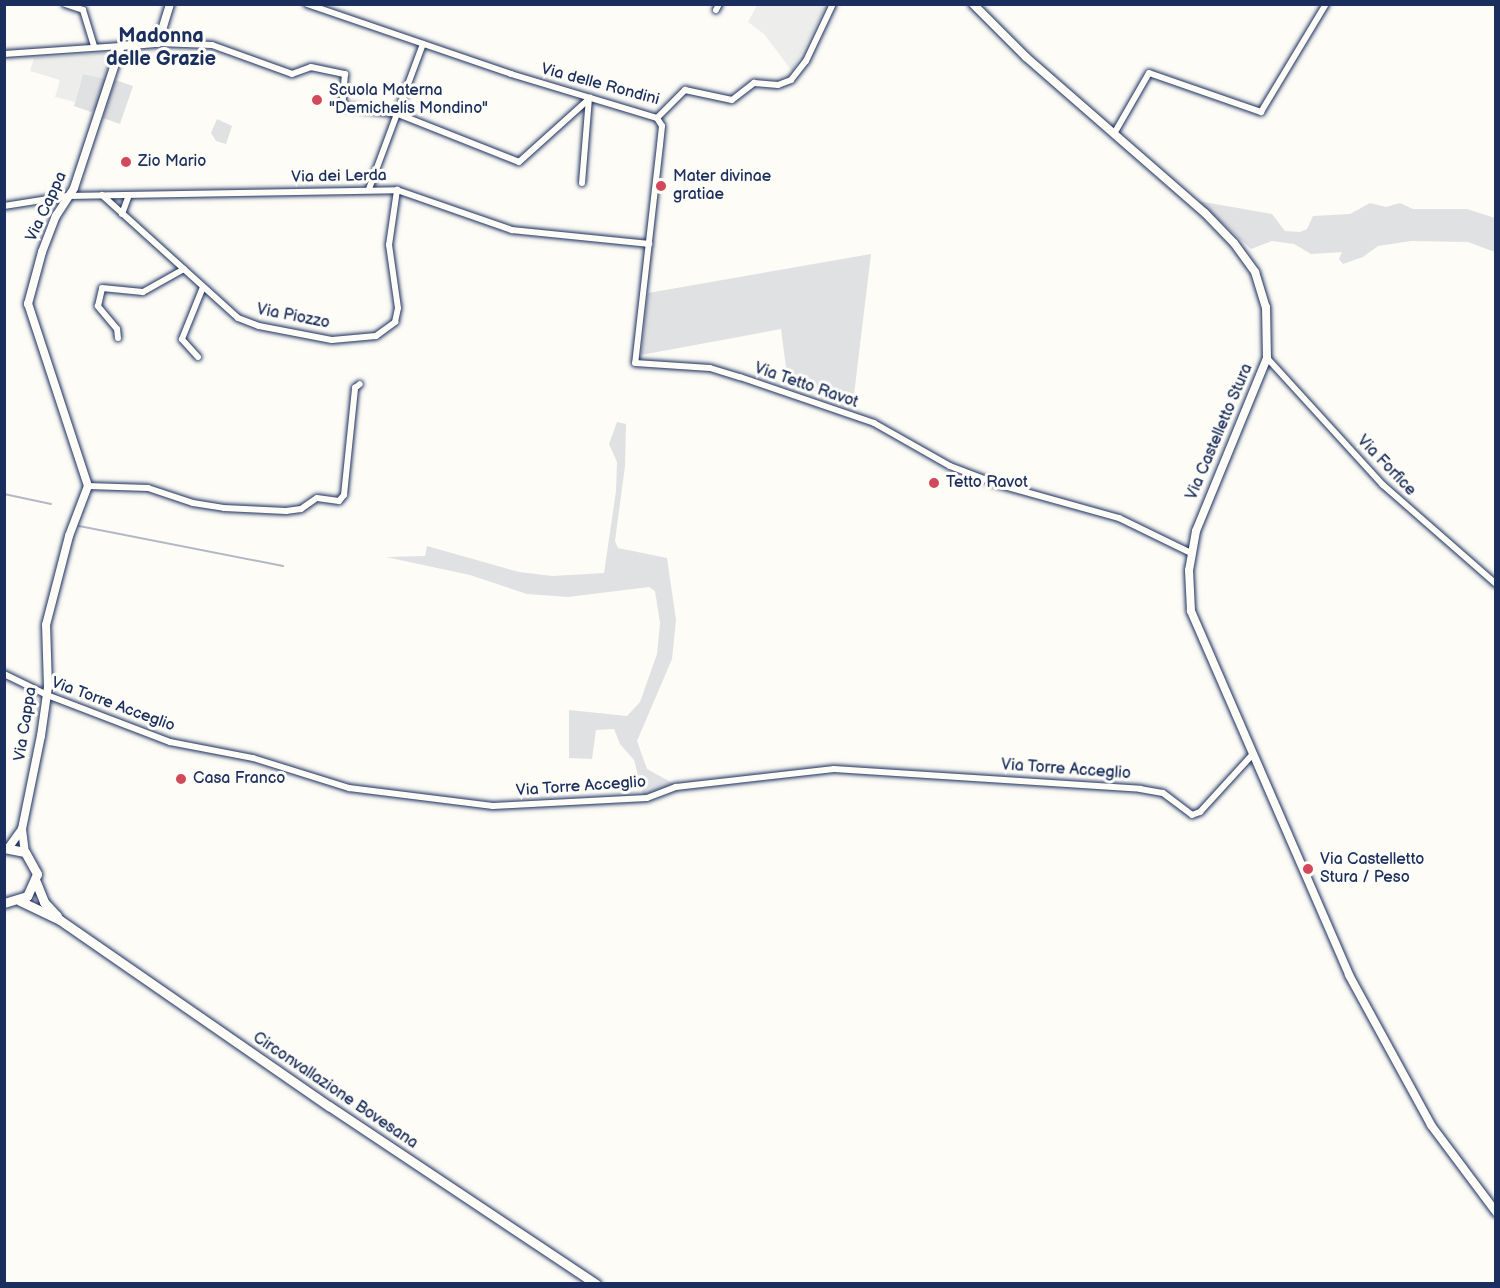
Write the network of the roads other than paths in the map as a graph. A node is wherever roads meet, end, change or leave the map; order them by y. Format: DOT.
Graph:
graph roads {
  1 [pos="65,4"];
  2 [pos="170,4"];
  3 [pos="307,4"];
  4 [pos="833,4"];
  5 [pos="973,4"];
  6 [pos="1326,4"];
  7 [pos="158,43"];
  8 [pos="423,44"];
  9 [pos="94,46"];
  10 [pos="121,46"];
  11 [pos="4,54"];
  12 [pos="590,98"];
  13 [pos="398,114"];
  14 [pos="657,118"];
  15 [pos="1115,132"];
  16 [pos="582,183"];
  17 [pos="369,189"];
  18 [pos="397,190"];
  19 [pos="102,195"];
  20 [pos="129,195"];
  21 [pos="67,196"];
  22 [pos="4,206"];
  23 [pos="122,214"];
  24 [pos="649,244"];
  25 [pos="184,269"];
  26 [pos="203,286"];
  27 [pos="118,338"];
  28 [pos="198,357"];
  29 [pos="1267,358"];
  30 [pos="360,384"];
  31 [pos="88,486"];
  32 [pos="1191,553"];
  33 [pos="1496,584"];
  34 [pos="4,674"];
  35 [pos="47,695"];
  36 [pos="1252,755"];
  37 [pos="22,829"];
  38 [pos="7,848"];
  39 [pos="25,852"];
  40 [pos="36,882"];
  41 [pos="20,901"];
  42 [pos="6,906"];
  43 [pos="60,920"];
  44 [pos="1496,1212"];
  45 [pos="596,1284"];
  1 -- 9 [label="street"];
  2 -- 7 [label="street"];
  3 -- 8 [label="street, Via delle Rondini"];
  4 -- 14 [label="street, Via delle Rondini"];
  5 -- 15 [label="street, Via Castelletto Stura"];
  6 -- 15 [label="street"];
  7 -- 10 [label="street"];
  7 -- 13 [label="street"];
  8 -- 12 [label="street, Via delle Rondini"];
  8 -- 13 [label="street"];
  9 -- 10 [label="street"];
  9 -- 11 [label="street"];
  10 -- 21 [label="street, Via Cappa"];
  12 -- 13 [label="street"];
  12 -- 14 [label="street, Via delle Rondini"];
  12 -- 16 [label="street"];
  13 -- 17 [label="street"];
  14 -- 24 [label="street, Via Tetto Ravot"];
  15 -- 29 [label="street, Via Castelletto Stura"];
  17 -- 18 [label="street, Via dei Lerda"];
  17 -- 20 [label="street, Via dei Lerda"];
  18 -- 24 [label="street, Via dei Lerda"];
  18 -- 26 [label="street, Via Piozzo"];
  19 -- 20 [label="street, Via dei Lerda"];
  19 -- 21 [label="street"];
  19 -- 23 [label="street, Via Piozzo"];
  20 -- 23 [label="street"];
  21 -- 22 [label="street"];
  21 -- 31 [label="street, Via Cappa"];
  23 -- 25 [label="street, Via Piozzo"];
  24 -- 32 [label="street, Via Tetto Ravot"];
  25 -- 26 [label="street, Via Piozzo"];
  25 -- 27 [label="street"];
  26 -- 28 [label="street"];
  29 -- 32 [label="street, Via Castelletto Stura"];
  29 -- 33 [label="street, Via Forfice"];
  30 -- 31 [label="street"];
  31 -- 35 [label="street, Via Cappa"];
  32 -- 36 [label="street, Via Castelletto Stura"];
  34 -- 35 [label="street, Via Torre Acceglio"];
  35 -- 36 [label="street, Via Torre Acceglio"];
  35 -- 37 [label="street, Via Cappa"];
  36 -- 44 [label="street, Via Castelletto Stura"];
  37 -- 38 [label="street"];
  37 -- 39 [label="street"];
  38 -- 39 [label="main road"];
  39 -- 40 [label="main road, Circonvallazione Bovesana"];
  40 -- 41 [label="main road"];
  40 -- 43 [label="main road, Circonvallazione Bovesana"];
  41 -- 42 [label="main road"];
  41 -- 43 [label="main road, Circonvallazione Bovesana"];
  43 -- 45 [label="main road, Circonvallazione Bovesana"];
}
